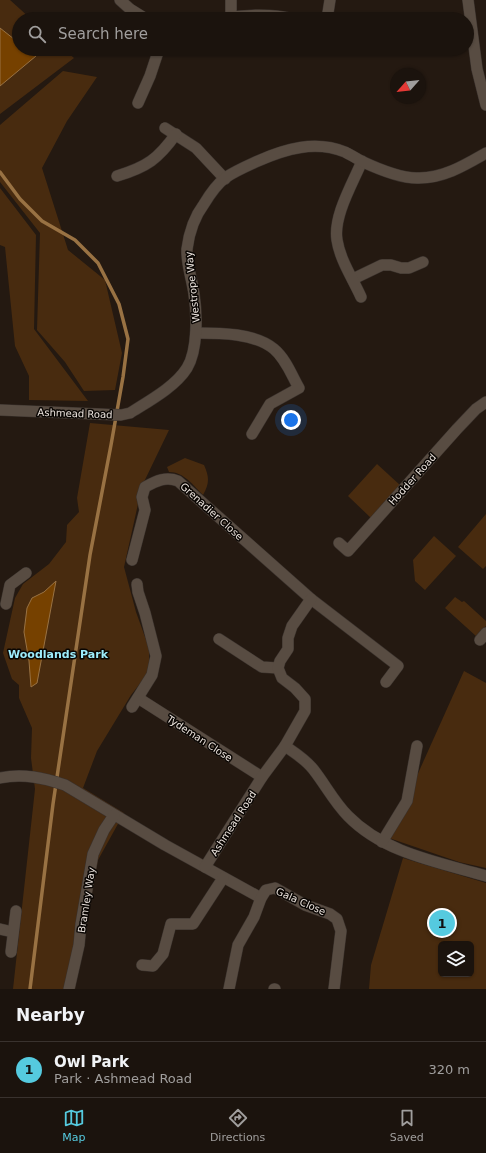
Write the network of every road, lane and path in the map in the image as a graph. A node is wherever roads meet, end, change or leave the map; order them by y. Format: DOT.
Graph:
graph roads {
  1 [pos="120,0"];
  2 [pos="231,0"];
  3 [pos="330,0"];
  4 [pos="468,0"];
  5 [pos="135,12"];
  6 [pos="231,12"];
  7 [pos="328,12"];
  8 [pos="468,12"];
  9 [pos="474,50"];
  10 [pos="157,56"];
  11 [pos="138,103"];
  12 [pos="486,105"];
  13 [pos="165,128"];
  14 [pos="176,134"];
  15 [pos="486,153"];
  16 [pos="362,161"];
  17 [pos="117,176"];
  18 [pos="225,179"];
  19 [pos="423,262"];
  20 [pos="353,279"];
  21 [pos="361,297"];
  22 [pos="196,333"];
  23 [pos="147,402"];
  24 [pos="486,402"];
  25 [pos="0,410"];
  26 [pos="252,434"];
  27 [pos="339,543"];
  28 [pos="132,560"];
  29 [pos="26,573"];
  30 [pos="5,583"];
  31 [pos="137,584"];
  32 [pos="311,599"];
  33 [pos="6,604"];
  34 [pos="219,639"];
  35 [pos="278,668"];
  36 [pos="386,682"];
  37 [pos="285,746"];
  38 [pos="417,746"];
  39 [pos="0,778"];
  40 [pos="262,778"];
  41 [pos="114,815"];
  42 [pos="382,842"];
  43 [pos="205,867"];
  44 [pos="486,876"];
  45 [pos="223,878"];
  46 [pos="261,898"];
  47 [pos="16,911"];
  48 [pos="0,929"];
  49 [pos="13,932"];
  50 [pos="11,952"];
  51 [pos="142,965"];
  52 [pos="69,989"];
  53 [pos="229,989"];
  54 [pos="334,989"];
  1 -- 5 [label="street"];
  2 -- 6 [label="street"];
  3 -- 7 [label="street"];
  4 -- 8 [label="street"];
  9 -- 12 [label="street"];
  10 -- 11 [label="street"];
  13 -- 14 [label="street"];
  14 -- 17 [label="street"];
  14 -- 18 [label="street"];
  15 -- 16 [label="street, Westrope Way"];
  16 -- 18 [label="street, Westrope Way"];
  16 -- 20 [label="street"];
  18 -- 22 [label="street, Westrope Way"];
  19 -- 20 [label="street"];
  20 -- 21 [label="street"];
  22 -- 23 [label="street, Westrope Way"];
  22 -- 26 [label="street"];
  23 -- 25 [label="street, Ashmead Road"];
  24 -- 27 [label="street, Hodder Road"];
  28 -- 32 [label="street, Grenadier Close"];
  29 -- 30 [label="street"];
  30 -- 33 [label="street"];
  31 -- 40 [label="street, Tydeman Close"];
  32 -- 35 [label="street"];
  32 -- 36 [label="street, Grenadier Close"];
  34 -- 35 [label="street"];
  35 -- 37 [label="street"];
  37 -- 40 [label="street, Ashmead Road"];
  37 -- 42 [label="street"];
  38 -- 42 [label="street"];
  39 -- 41 [label="street, Ashmead Road"];
  40 -- 43 [label="street, Ashmead Road"];
  41 -- 43 [label="street, Ashmead Road"];
  41 -- 52 [label="street, Bramley Way"];
  42 -- 44 [label="street"];
  43 -- 45 [label="street, Gala Close"];
  45 -- 46 [label="street, Gala Close"];
  45 -- 51 [label="street"];
  46 -- 53 [label="street"];
  46 -- 54 [label="street, Gala Close"];
  47 -- 49 [label="street"];
  48 -- 49 [label="street"];
  49 -- 50 [label="street"];
}
